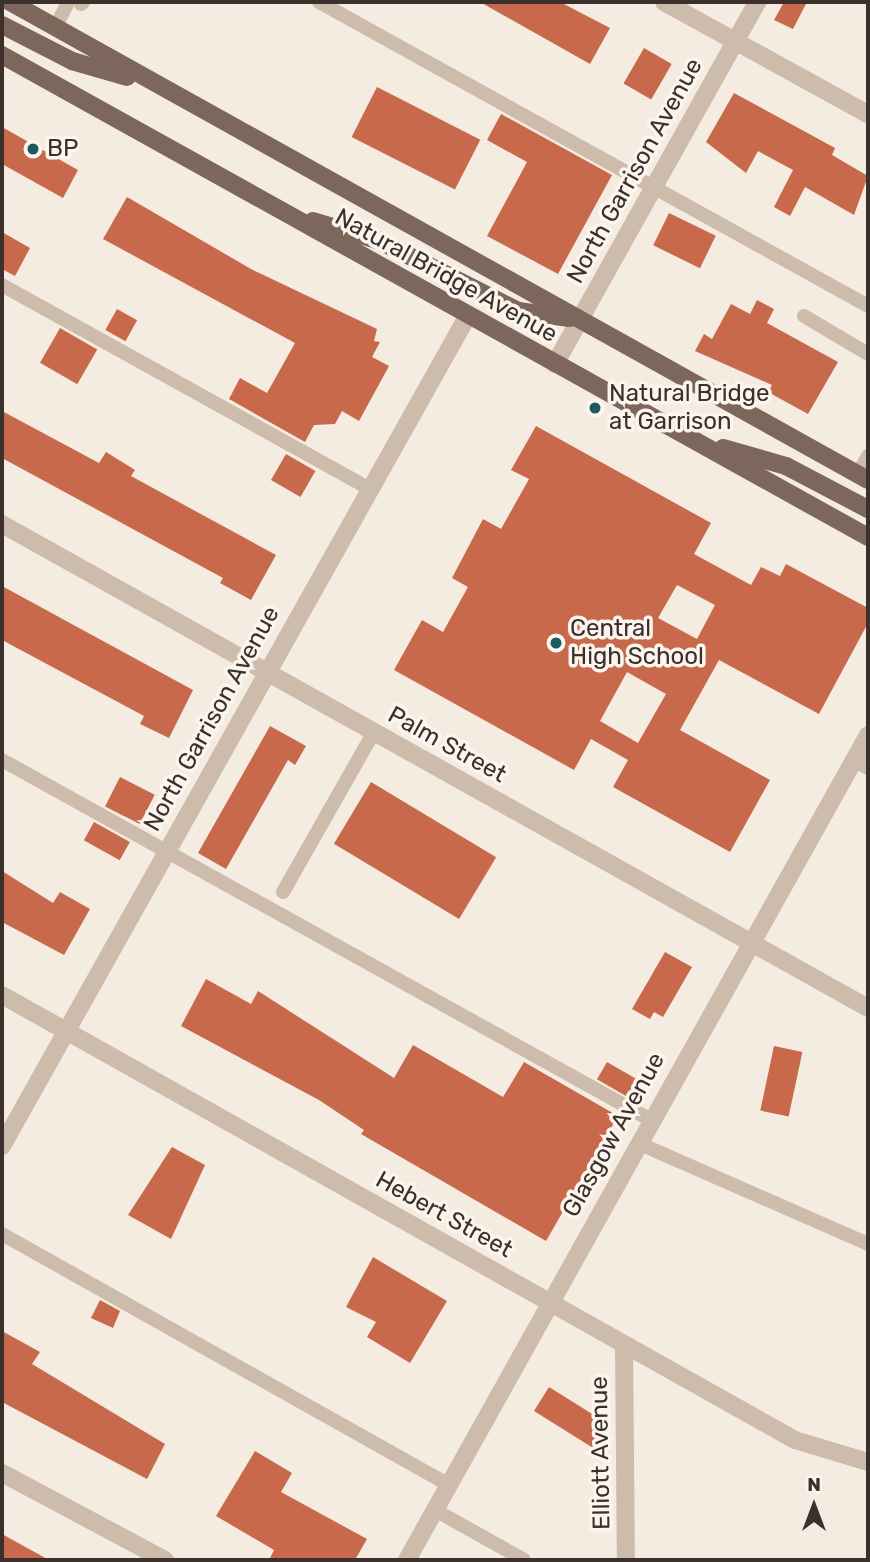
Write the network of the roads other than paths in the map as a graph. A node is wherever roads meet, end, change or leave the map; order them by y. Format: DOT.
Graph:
graph roads {
  1 [pos="10,2"];
  2 [pos="319,2"];
  3 [pos="664,2"];
  4 [pos="757,2"];
  5 [pos="77,3"];
  6 [pos="2,24"];
  7 [pos="55,27"];
  8 [pos="736,41"];
  9 [pos="2,55"];
  10 [pos="157,85"];
  11 [pos="868,114"];
  12 [pos="653,188"];
  13 [pos="283,213"];
  14 [pos="2,285"];
  15 [pos="868,306"];
  16 [pos="804,316"];
  17 [pos="467,317"];
  18 [pos="580,319"];
  19 [pos="868,354"];
  20 [pos="555,364"];
  21 [pos="692,440"];
  22 [pos="868,456"];
  23 [pos="863,477"];
  24 [pos="368,488"];
  25 [pos="868,509"];
  26 [pos="2,524"];
  27 [pos="868,537"];
  28 [pos="267,672"];
  29 [pos="374,732"];
  30 [pos="868,735"];
  31 [pos="2,760"];
  32 [pos="861,764"];
  33 [pos="166,852"];
  34 [pos="284,892"];
  35 [pos="750,943"];
  36 [pos="2,995"];
  37 [pos="868,1008"];
  38 [pos="66,1031"];
  39 [pos="651,1120"];
  40 [pos="638,1143"];
  41 [pos="2,1146"];
  42 [pos="2,1234"];
  43 [pos="868,1244"];
  44 [pos="549,1302"];
  45 [pos="624,1345"];
  46 [pos="868,1462"];
  47 [pos="2,1473"];
  48 [pos="449,1485"];
  49 [pos="435,1510"];
  50 [pos="165,1560"];
  51 [pos="407,1560"];
  52 [pos="524,1560"];
  53 [pos="626,1560"];
  1 -- 7 [label="main road, Natural Bridge Avenue"];
  2 -- 12 [label="lane"];
  3 -- 8 [label="street"];
  4 -- 8 [label="street, North Garrison Avenue"];
  5 -- 7 [label="lane"];
  6 -- 10 [label="main road"];
  7 -- 10 [label="main road, Natural Bridge Avenue"];
  8 -- 11 [label="street"];
  8 -- 12 [label="street, North Garrison Avenue"];
  9 -- 13 [label="main road, Natural Bridge Avenue"];
  10 -- 18 [label="main road, Natural Bridge Avenue"];
  12 -- 15 [label="lane"];
  12 -- 18 [label="street, North Garrison Avenue"];
  13 -- 17 [label="main road, Natural Bridge Avenue"];
  13 -- 18 [label="main road"];
  14 -- 24 [label="lane"];
  16 -- 19 [label="lane"];
  17 -- 20 [label="main road, Natural Bridge Avenue"];
  17 -- 24 [label="street, North Garrison Avenue"];
  18 -- 20 [label="street, North Garrison Avenue"];
  18 -- 23 [label="main road, Natural Bridge Avenue"];
  20 -- 21 [label="main road, Natural Bridge Avenue"];
  21 -- 25 [label="main road"];
  21 -- 27 [label="main road, Natural Bridge Avenue"];
  22 -- 23 [label="lane"];
  24 -- 28 [label="street, North Garrison Avenue"];
  26 -- 28 [label="street, Palm Street"];
  28 -- 29 [label="street, Palm Street"];
  28 -- 33 [label="street, North Garrison Avenue"];
  29 -- 34 [label="lane"];
  29 -- 35 [label="street, Palm Street"];
  30 -- 32 [label="street, Glasgow Avenue"];
  31 -- 33 [label="lane"];
  32 -- 35 [label="street, Glasgow Avenue"];
  33 -- 38 [label="street, North Garrison Avenue"];
  33 -- 39 [label="lane"];
  35 -- 37 [label="street, Palm Street"];
  35 -- 39 [label="street, Glasgow Avenue"];
  36 -- 38 [label="street, Hebert Street"];
  38 -- 41 [label="street, North Garrison Avenue"];
  38 -- 44 [label="street, Hebert Street"];
  39 -- 40 [label="street, Glasgow Avenue"];
  40 -- 43 [label="lane"];
  40 -- 44 [label="street, Glasgow Avenue"];
  42 -- 48 [label="lane"];
  44 -- 45 [label="street, Hebert Street"];
  44 -- 48 [label="street, Glasgow Avenue"];
  45 -- 46 [label="street, Hebert Street"];
  45 -- 53 [label="street, Elliott Avenue"];
  47 -- 50 [label="street"];
  48 -- 49 [label="street, Glasgow Avenue"];
  49 -- 51 [label="street, Glasgow Avenue"];
  49 -- 52 [label="lane"];
}
